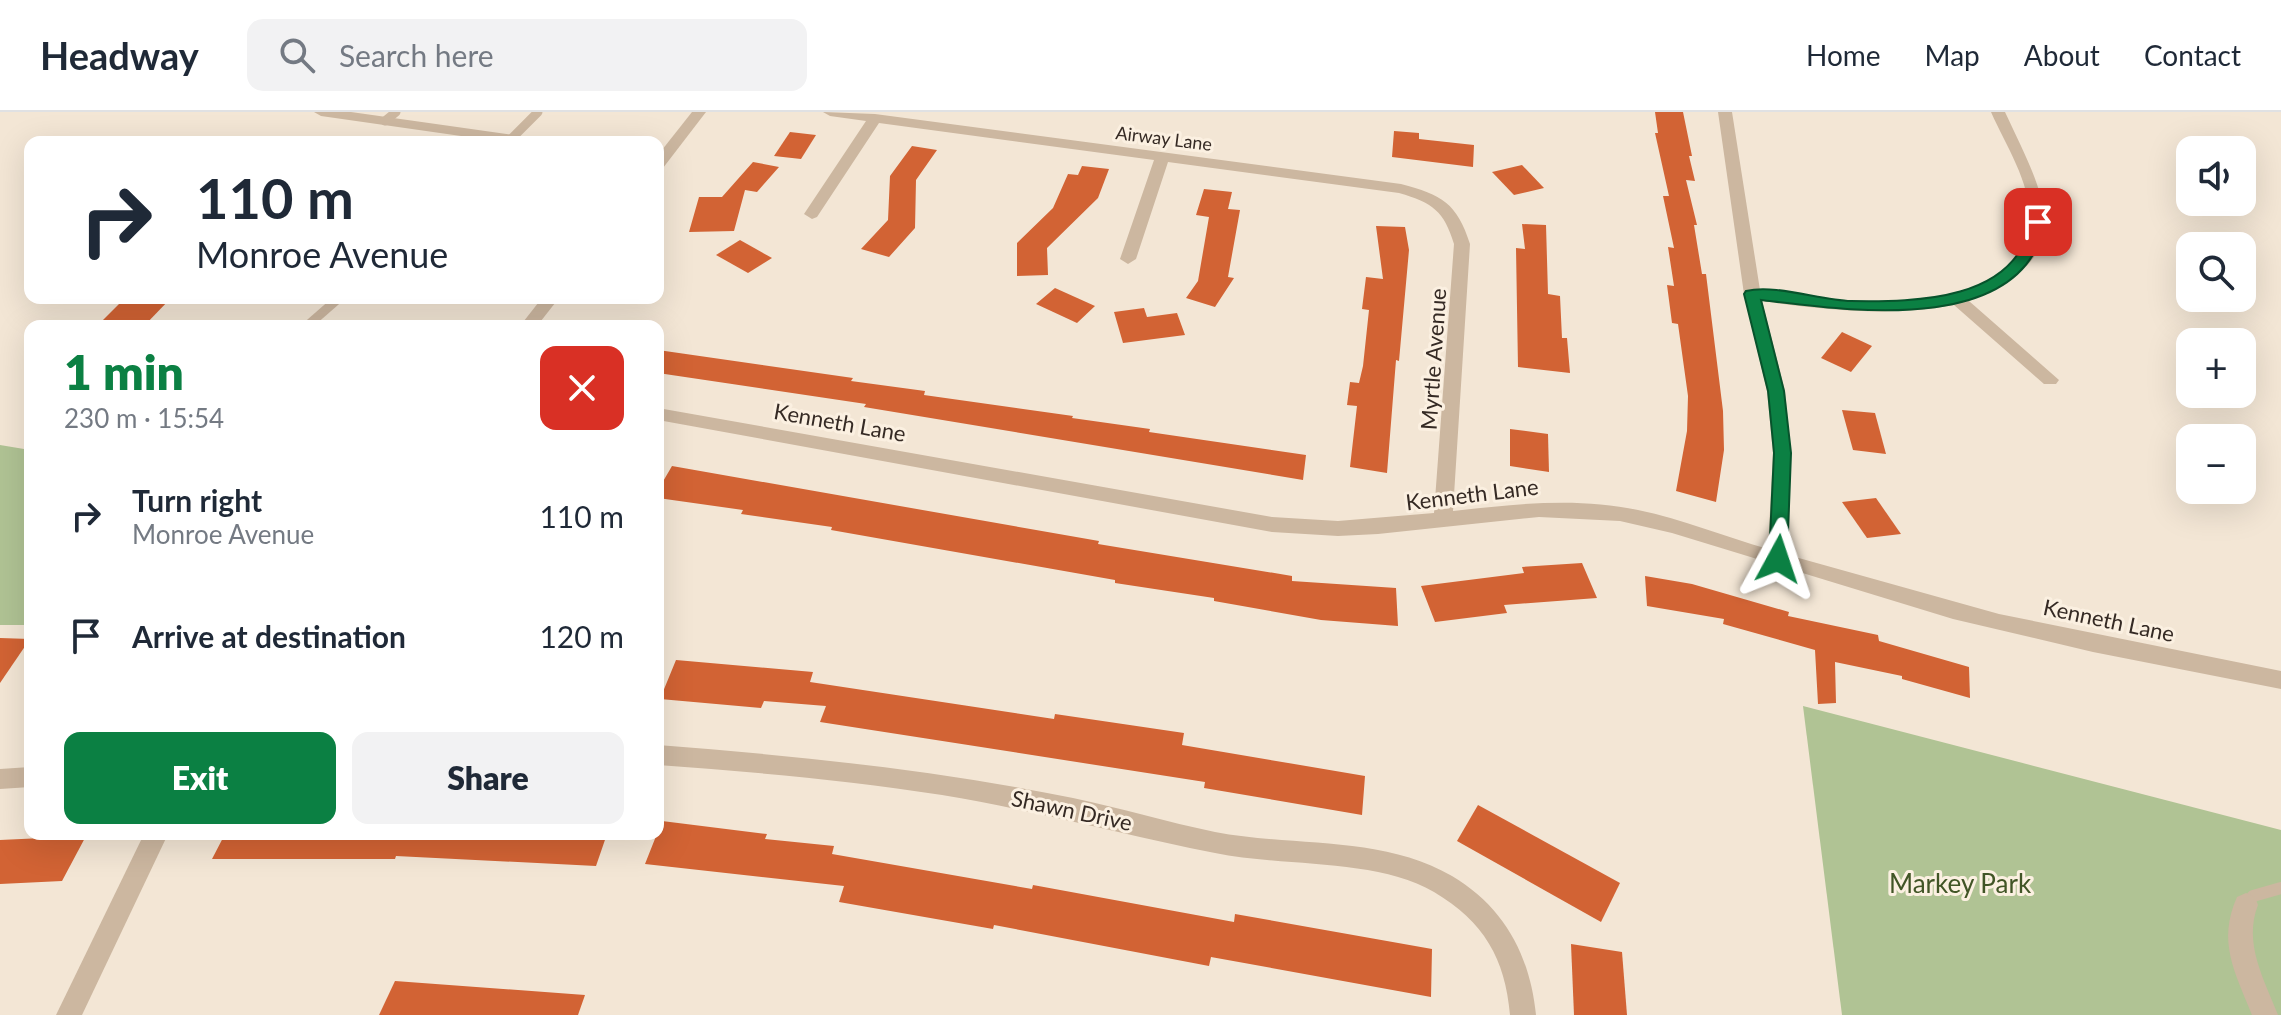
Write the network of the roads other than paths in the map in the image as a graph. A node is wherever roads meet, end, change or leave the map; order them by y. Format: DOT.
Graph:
graph roads {
  1 [pos="321,112"];
  2 [pos="538,112"];
  3 [pos="699,112"];
  4 [pos="830,112"];
  5 [pos="1725,112"];
  6 [pos="1998,112"];
  7 [pos="353,114"];
  8 [pos="390,116"];
  9 [pos="875,118"];
  10 [pos="495,136"];
  11 [pos="514,136"];
  12 [pos="664,156"];
  13 [pos="1162,158"];
  14 [pos="1442,206"];
  15 [pos="812,214"];
  16 [pos="1128,259"];
  17 [pos="1752,294"];
  18 [pos="1958,300"];
  19 [pos="332,304"];
  20 [pos="546,304"];
  21 [pos="314,320"];
  22 [pos="533,320"];
  23 [pos="2050,380"];
  24 [pos="664,415"];
  25 [pos="1443,522"];
  26 [pos="1778,559"];
  27 [pos="2281,680"];
  28 [pos="664,755"];
  29 [pos="24,777"];
  30 [pos="0,779"];
  31 [pos="153,840"];
  32 [pos="2281,888"];
  33 [pos="2246,905"];
  34 [pos="69,1015"];
  35 [pos="1523,1015"];
  36 [pos="2265,1015"];
  1 -- 7 [label="street"];
  2 -- 11 [label="lane"];
  3 -- 12 [label="street"];
  4 -- 9 [label="street, Airway Lane"];
  5 -- 17 [label="street"];
  6 -- 18 [label="street"];
  7 -- 8 [label="street"];
  8 -- 10 [label="street"];
  9 -- 13 [label="street, Airway Lane"];
  9 -- 15 [label="street"];
  13 -- 14 [label="street, Airway Lane"];
  13 -- 16 [label="street"];
  14 -- 25 [label="street, Myrtle Avenue"];
  17 -- 18 [label="street"];
  17 -- 26 [label="street"];
  18 -- 23 [label="street"];
  19 -- 21 [label="lane"];
  20 -- 22 [label="street"];
  24 -- 25 [label="street, Kenneth Lane"];
  25 -- 26 [label="street, Kenneth Lane"];
  26 -- 27 [label="street, Kenneth Lane"];
  28 -- 35 [label="street, Shawn Drive"];
  29 -- 30 [label="street"];
  31 -- 34 [label="street"];
  32 -- 33 [label="lane"];
  33 -- 36 [label="street"];
}
